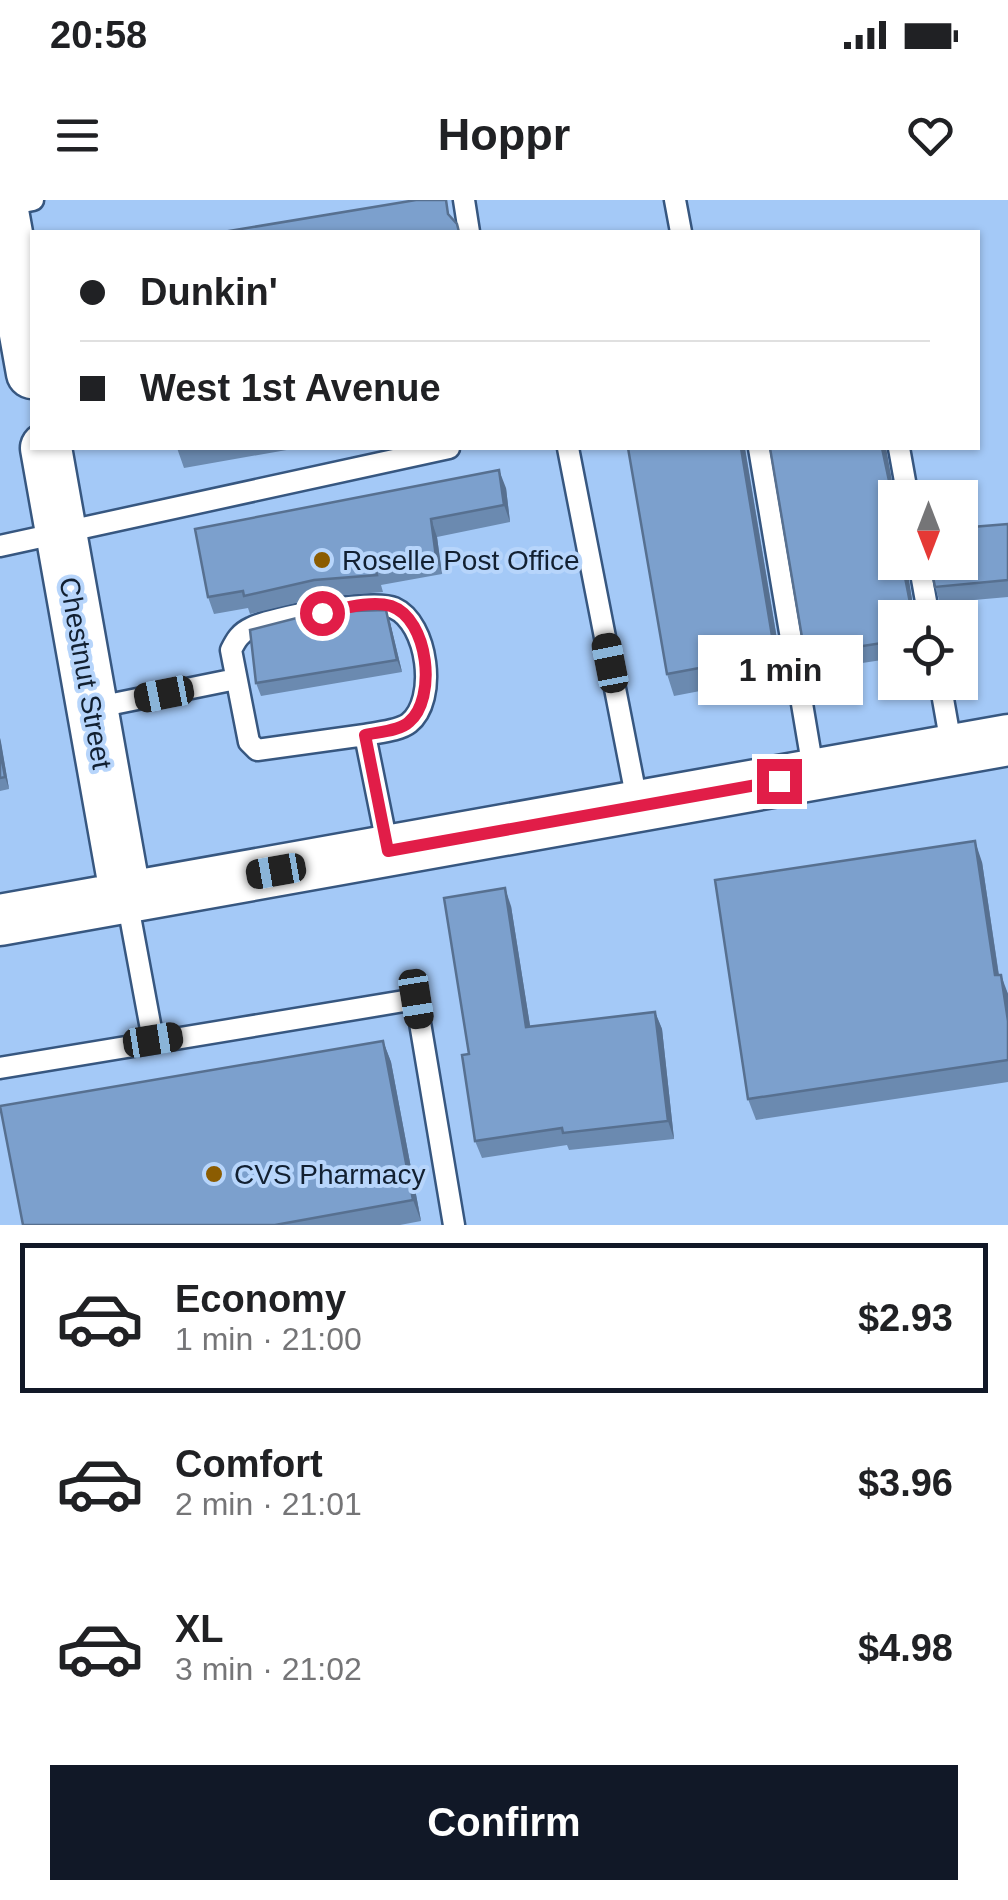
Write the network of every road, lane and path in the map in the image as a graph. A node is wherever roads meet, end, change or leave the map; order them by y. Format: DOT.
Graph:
graph roads {
  1 [pos="464,200"];
  2 [pos="676,200"];
  3 [pos="12,202"];
  4 [pos="469,230"];
  5 [pos="680,230"];
  6 [pos="30,356"];
  7 [pos="46,450"];
  8 [pos="440,450"];
  9 [pos="568,450"];
  10 [pos="759,450"];
  11 [pos="899,450"];
  12 [pos="905,480"];
  13 [pos="61,532"];
  14 [pos="0,546"];
  15 [pos="236,680"];
  16 [pos="943,700"];
  17 [pos="93,708"];
  18 [pos="365,735"];
  19 [pos="1008,740"];
  20 [pos="952,750"];
  21 [pos="814,774"];
  22 [pos="638,806"];
  23 [pos="388,851"];
  24 [pos="126,898"];
  25 [pos="0,920"];
  26 [pos="153,1040"];
  27 [pos="0,1068"];
  28 [pos="454,1225"];
  1 -- 4 [label="lane"];
  2 -- 5 [label="lane"];
  3 -- 6 [label="street"];
  7 -- 13 [label="street, Chestnut Street"];
  8 -- 13 [label="lane"];
  9 -- 22 [label="lane"];
  10 -- 21 [label="lane"];
  11 -- 12 [label="lane"];
  13 -- 14 [label="lane"];
  13 -- 17 [label="street, Chestnut Street"];
  15 -- 17 [label="lane"];
  15 -- 18 [label="lane"];
  15 -- 18 [label="lane"];
  16 -- 20 [label="lane"];
  17 -- 24 [label="street, Chestnut Street"];
  18 -- 23 [label="lane"];
  19 -- 20 [label="street"];
  20 -- 21 [label="street"];
  21 -- 22 [label="street"];
  22 -- 23 [label="street"];
  23 -- 24 [label="street"];
  24 -- 25 [label="street"];
  24 -- 26 [label="lane"];
  26 -- 27 [label="lane"];
  26 -- 28 [label="lane"];
}
